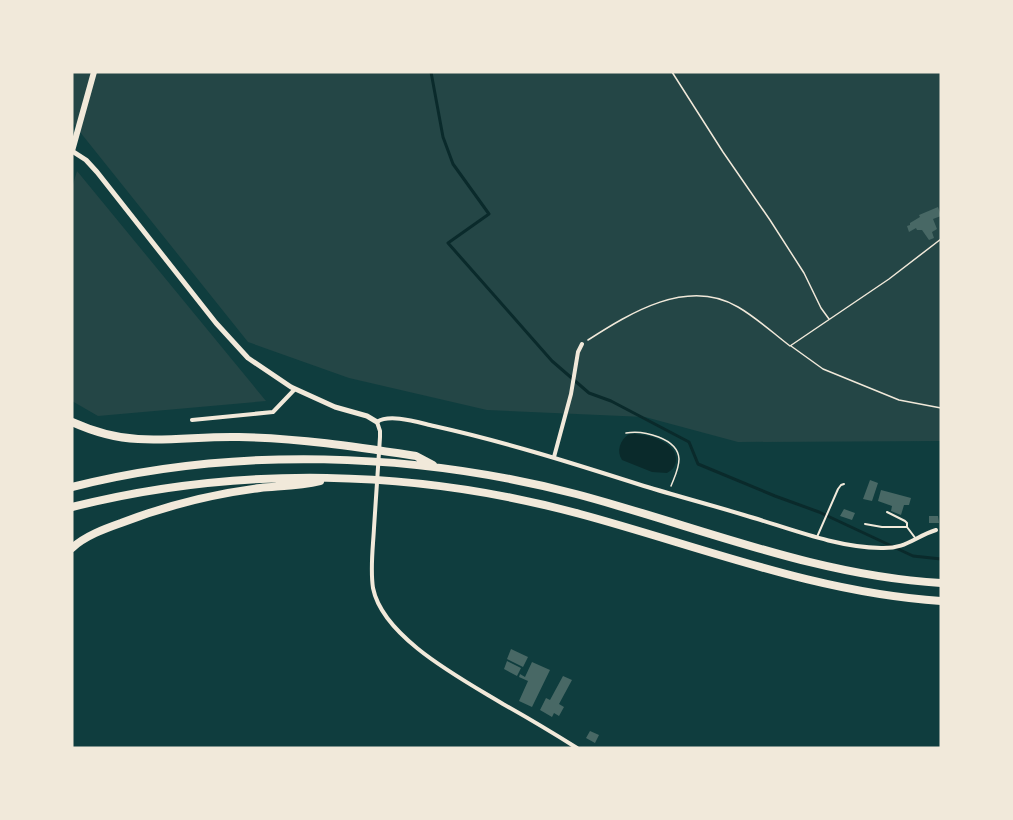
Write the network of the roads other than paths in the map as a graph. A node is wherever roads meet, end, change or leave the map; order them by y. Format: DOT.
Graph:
graph roads {
  1 [pos="94,72"];
  2 [pos="72,151"];
  3 [pos="582,344"];
  4 [pos="295,389"];
  5 [pos="192,420"];
  6 [pos="72,422"];
  7 [pos="377,422"];
  8 [pos="554,458"];
  9 [pos="440,468"];
  10 [pos="330,478"];
  11 [pos="844,484"];
  12 [pos="72,487"];
  13 [pos="72,507"];
  14 [pos="887,512"];
  15 [pos="865,524"];
  16 [pos="907,527"];
  17 [pos="936,530"];
  18 [pos="817,537"];
  19 [pos="916,539"];
  20 [pos="72,548"];
  21 [pos="941,583"];
  22 [pos="941,601"];
  23 [pos="578,748"];
  1 -- 2 [label="main road"];
  2 -- 4 [label="street"];
  3 -- 8 [label="street"];
  4 -- 5 [label="street"];
  4 -- 7 [label="street"];
  6 -- 9 [label="highway"];
  7 -- 8 [label="street"];
  7 -- 23 [label="street"];
  8 -- 18 [label="street"];
  9 -- 12 [label="highway"];
  9 -- 21 [label="highway"];
  10 -- 13 [label="highway"];
  10 -- 20 [label="highway"];
  10 -- 22 [label="highway"];
  11 -- 18 [label="lane"];
  14 -- 16 [label="lane"];
  15 -- 16 [label="lane"];
  16 -- 19 [label="lane"];
  17 -- 19 [label="street"];
  18 -- 19 [label="street"];
}
